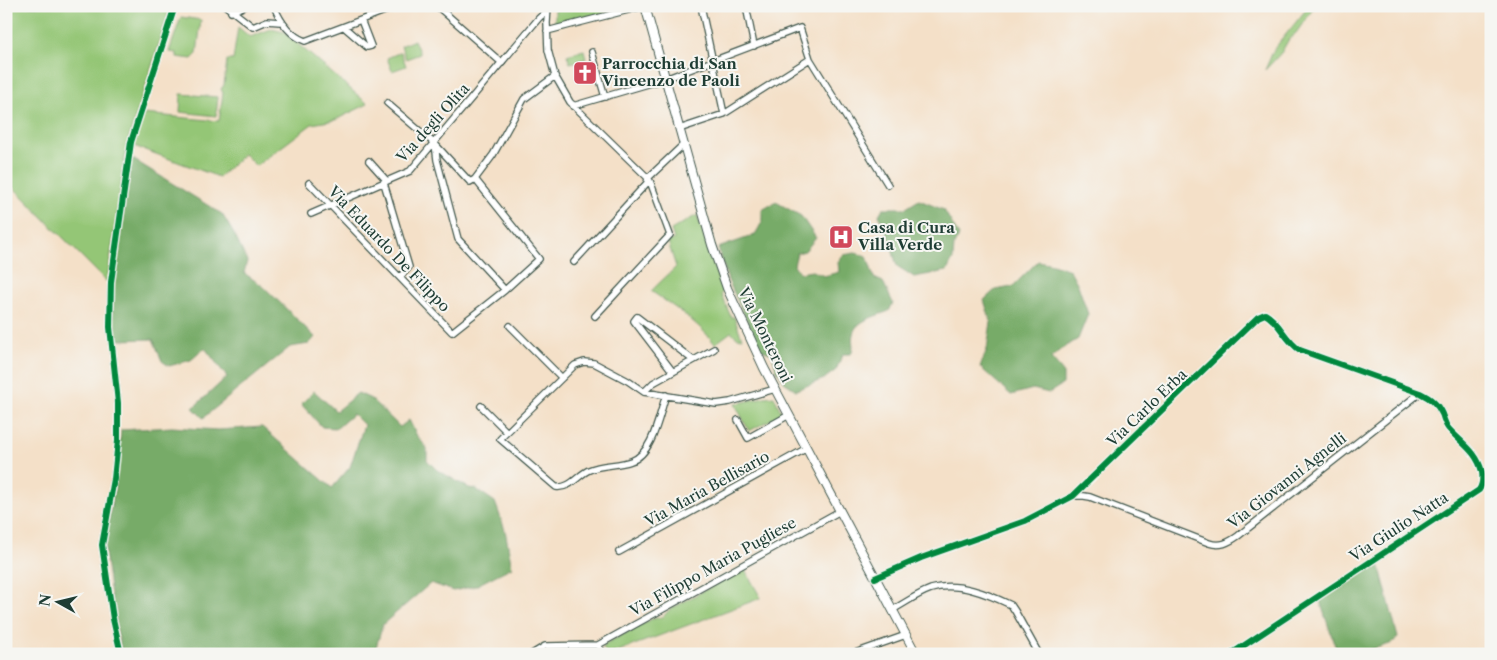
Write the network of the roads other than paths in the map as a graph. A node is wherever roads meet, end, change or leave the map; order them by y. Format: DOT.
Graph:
graph roads {
  1 [pos="175,6"];
  2 [pos="226,6"];
  3 [pos="245,6"];
  4 [pos="274,6"];
  5 [pos="398,6"];
  6 [pos="437,6"];
  7 [pos="644,6"];
  8 [pos="701,6"];
  9 [pos="746,6"];
  10 [pos="548,9"];
  11 [pos="231,12"];
  12 [pos="361,20"];
  13 [pos="280,22"];
  14 [pos="344,27"];
  15 [pos="547,31"];
  16 [pos="754,46"];
  17 [pos="592,52"];
  18 [pos="810,59"];
  19 [pos="713,61"];
  20 [pos="502,63"];
  21 [pos="555,76"];
  22 [pos="665,79"];
  23 [pos="604,97"];
  24 [pos="387,103"];
  25 [pos="573,106"];
  26 [pos="724,114"];
  27 [pos="679,129"];
  28 [pos="435,144"];
  29 [pos="684,144"];
  30 [pos="369,161"];
  31 [pos="648,178"];
  32 [pos="475,179"];
  33 [pos="385,182"];
  34 [pos="308,183"];
  35 [pos="888,185"];
  36 [pos="329,206"];
  37 [pos="311,214"];
  38 [pos="574,262"];
  39 [pos="400,277"];
  40 [pos="505,290"];
  41 [pos="595,316"];
  42 [pos="510,326"];
  43 [pos="714,349"];
  44 [pos="693,360"];
  45 [pos="674,372"];
  46 [pos="562,378"];
  47 [pos="775,389"];
  48 [pos="644,392"];
  49 [pos="1420,392"];
  50 [pos="666,395"];
  51 [pos="481,406"];
  52 [pos="789,414"];
  53 [pos="738,420"];
  54 [pos="507,432"];
  55 [pos="807,448"];
  56 [pos="1073,496"];
  57 [pos="840,511"];
  58 [pos="619,552"];
  59 [pos="875,578"];
  60 [pos="892,610"];
  61 [pos="906,635"];
  62 [pos="598,645"];
  63 [pos="864,652"];
  64 [pos="121,654"];
  65 [pos="532,654"];
  66 [pos="604,654"];
  67 [pos="852,654"];
  68 [pos="916,654"];
  69 [pos="1039,654"];
  70 [pos="1231,654"];
  1 -- 64 [label="street"];
  2 -- 11 [label="street"];
  3 -- 11 [label="street"];
  4 -- 13 [label="street"];
  5 -- 12 [label="street"];
  6 -- 20 [label="street"];
  7 -- 15 [label="street"];
  7 -- 22 [label="main road, Via Monteroni"];
  8 -- 19 [label="street"];
  9 -- 16 [label="street"];
  10 -- 15 [label="street"];
  10 -- 20 [label="street, Via degli Olita"];
  11 -- 13 [label="street"];
  12 -- 14 [label="street"];
  12 -- 14 [label="street"];
  13 -- 14 [label="street"];
  15 -- 21 [label="street"];
  16 -- 18 [label="street"];
  16 -- 19 [label="street"];
  17 -- 23 [label="street"];
  18 -- 26 [label="street"];
  18 -- 35 [label="street"];
  19 -- 22 [label="street"];
  19 -- 26 [label="street"];
  20 -- 28 [label="street, Via degli Olita"];
  21 -- 25 [label="street"];
  21 -- 32 [label="street"];
  22 -- 23 [label="street"];
  22 -- 27 [label="main road, Via Monteroni"];
  23 -- 25 [label="street"];
  24 -- 28 [label="street"];
  25 -- 31 [label="street"];
  26 -- 27 [label="street"];
  27 -- 29 [label="main road, Via Monteroni"];
  28 -- 32 [label="street"];
  28 -- 33 [label="street, Via degli Olita"];
  28 -- 40 [label="street"];
  29 -- 31 [label="street"];
  29 -- 47 [label="main road, Via Monteroni"];
  30 -- 33 [label="street"];
  31 -- 38 [label="street"];
  31 -- 41 [label="street"];
  32 -- 40 [label="street"];
  33 -- 36 [label="street, Via degli Olita"];
  33 -- 39 [label="street"];
  34 -- 36 [label="street, Via Eduardo De Filippo"];
  36 -- 37 [label="street, Via degli Olita"];
  36 -- 39 [label="street, Via Eduardo De Filippo"];
  39 -- 40 [label="street, Via Eduardo De Filippo"];
  42 -- 46 [label="street"];
  43 -- 44 [label="street"];
  44 -- 45 [label="street"];
  44 -- 45 [label="street"];
  45 -- 48 [label="street"];
  46 -- 48 [label="street"];
  46 -- 54 [label="street"];
  47 -- 50 [label="street"];
  47 -- 52 [label="main road, Via Monteroni"];
  48 -- 50 [label="street"];
  49 -- 56 [label="street, Via Giovanni Agnelli"];
  49 -- 56 [label="street, Via Carlo Erba"];
  49 -- 70 [label="street, Via Giulio Natta"];
  50 -- 54 [label="street"];
  51 -- 54 [label="street"];
  52 -- 53 [label="street"];
  52 -- 55 [label="main road, Via Monteroni"];
  55 -- 57 [label="main road, Via Monteroni"];
  55 -- 58 [label="street, Via Maria Bellisario"];
  56 -- 59 [label="street, Via Carlo Erba"];
  57 -- 59 [label="main road, Via Monteroni"];
  57 -- 62 [label="street, Via Filippo Maria Pugliese"];
  59 -- 60 [label="main road, Via Monteroni"];
  60 -- 61 [label="main road, Via Monteroni"];
  60 -- 69 [label="street"];
  61 -- 63 [label="street"];
  61 -- 68 [label="main road, Via Monteroni"];
  62 -- 65 [label="street"];
  62 -- 66 [label="street"];
  63 -- 67 [label="street"];
}
